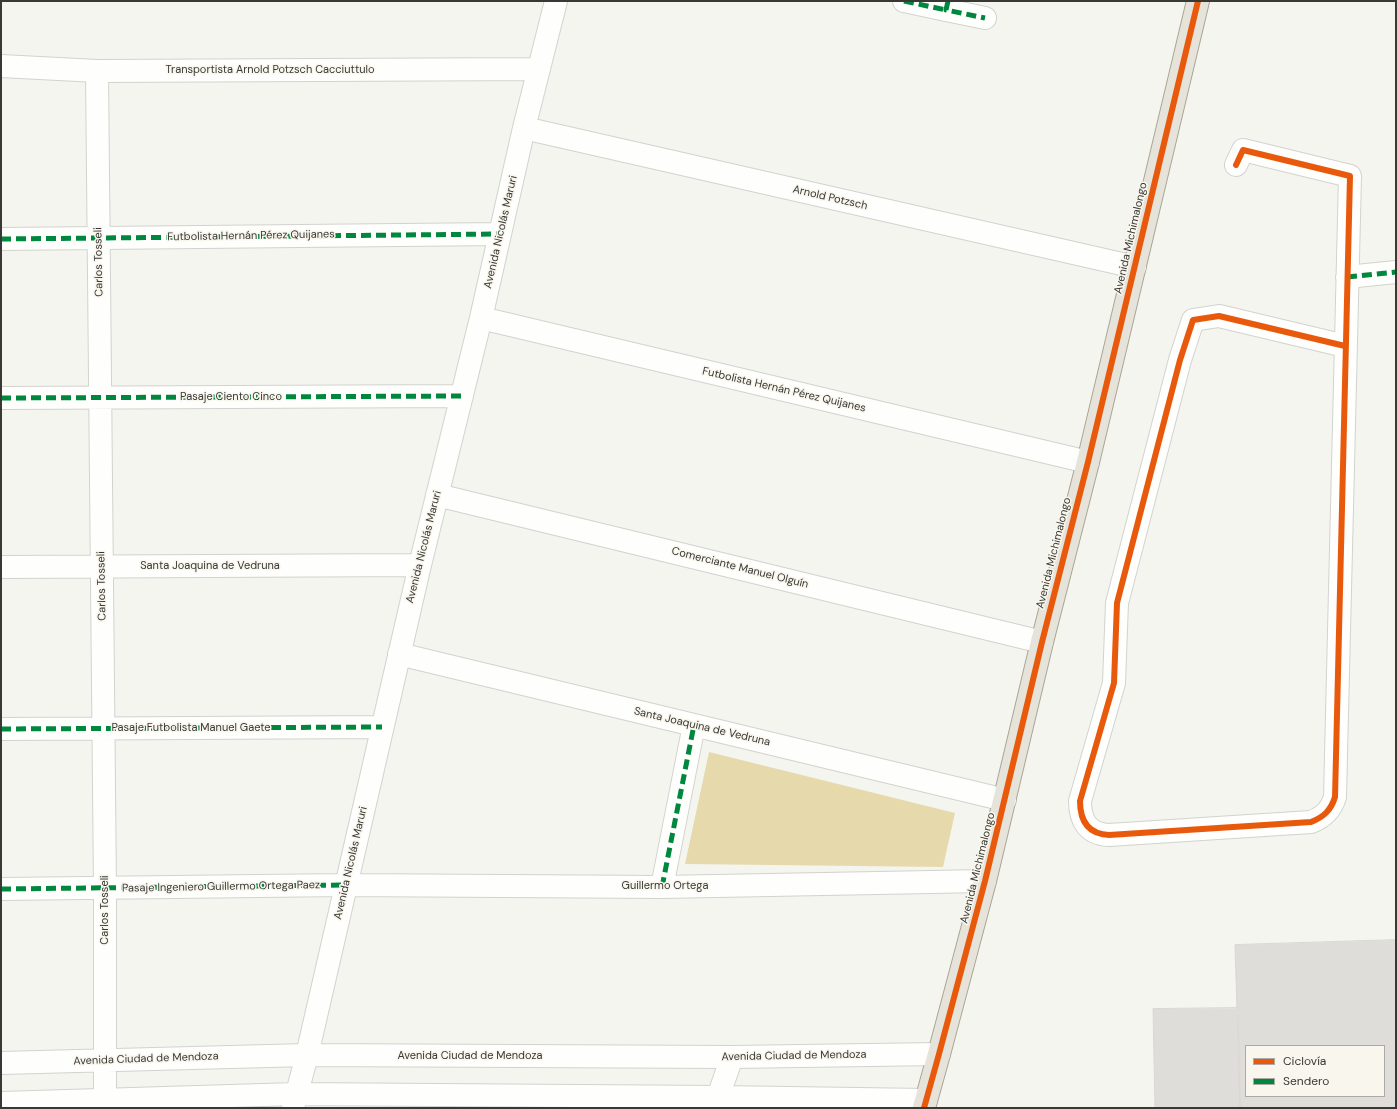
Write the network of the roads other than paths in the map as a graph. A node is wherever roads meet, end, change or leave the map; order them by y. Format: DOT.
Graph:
graph roads {
  1 [pos="556,1"];
  2 [pos="904,1"];
  3 [pos="1198,1"];
  4 [pos="947,6"];
  5 [pos="985,18"];
  6 [pos="1,66"];
  7 [pos="539,69"];
  8 [pos="97,70"];
  9 [pos="524,128"];
  10 [pos="1236,165"];
  11 [pos="500,234"];
  12 [pos="98,238"];
  13 [pos="1,239"];
  14 [pos="1135,267"];
  15 [pos="1396,272"];
  16 [pos="1347,277"];
  17 [pos="481,318"];
  18 [pos="1345,346"];
  19 [pos="462,396"];
  20 [pos="100,397"];
  21 [pos="1,398"];
  22 [pos="1088,462"];
  23 [pos="437,495"];
  24 [pos="420,565"];
  25 [pos="1,567"];
  26 [pos="102,567"];
  27 [pos="1042,642"];
  28 [pos="399,654"];
  29 [pos="694,725"];
  30 [pos="382,727"];
  31 [pos="103,728"];
  32 [pos="1,729"];
  33 [pos="1005,800"];
  34 [pos="985,881"];
  35 [pos="345,886"];
  36 [pos="662,887"];
  37 [pos="105,888"];
  38 [pos="1,889"];
  39 [pos="939,1054"];
  40 [pos="307,1055"];
  41 [pos="732,1057"];
  42 [pos="105,1060"];
  43 [pos="1,1063"];
  44 [pos="105,1101"];
  45 [pos="295,1101"];
  46 [pos="716,1102"];
  47 [pos="1,1103"];
  48 [pos="925,1104"];
  1 -- 7 [label="street, Avenida Nicolás Maruri"];
  2 -- 4 [label="street"];
  3 -- 14 [label="main road, Avenida Michimalongo"];
  4 -- 5 [label="street"];
  6 -- 8 [label="street, Transportista Arnold Potzsch Cacciuttulo"];
  7 -- 8 [label="street, Transportista Arnold Potzsch Cacciuttulo"];
  7 -- 9 [label="street, Avenida Nicolás Maruri"];
  8 -- 12 [label="street, Carlos Tosseli"];
  9 -- 11 [label="street, Avenida Nicolás Maruri"];
  9 -- 14 [label="street, Arnold Potzsch"];
  10 -- 16 [label="street"];
  11 -- 12 [label="street, Futbolista Hernán Pérez Quijanes"];
  11 -- 17 [label="street, Avenida Nicolás Maruri"];
  12 -- 13 [label="street, Futbolista Hernán Pérez Quijanes"];
  12 -- 20 [label="street, Carlos Tosseli"];
  14 -- 22 [label="main road, Avenida Michimalongo"];
  15 -- 16 [label="street"];
  16 -- 18 [label="street"];
  17 -- 19 [label="street, Avenida Nicolás Maruri"];
  17 -- 22 [label="street, Futbolista Hernán Pérez Quijanes"];
  18 -- 18 [label="street"];
  19 -- 20 [label="street, Pasaje Ciento Cinco"];
  19 -- 23 [label="street, Avenida Nicolás Maruri"];
  20 -- 21 [label="street, Pasaje Ciento Cinco"];
  20 -- 26 [label="street, Carlos Tosseli"];
  22 -- 27 [label="main road, Avenida Michimalongo"];
  23 -- 24 [label="street, Avenida Nicolás Maruri"];
  23 -- 27 [label="street, Comerciante Manuel Olguín"];
  24 -- 26 [label="street, Santa Joaquina de Vedruna"];
  24 -- 28 [label="street, Avenida Nicolás Maruri"];
  25 -- 26 [label="street, Santa Joaquina de Vedruna"];
  26 -- 31 [label="street, Carlos Tosseli"];
  27 -- 33 [label="main road, Avenida Michimalongo"];
  28 -- 29 [label="street, Santa Joaquina de Vedruna"];
  28 -- 30 [label="street, Avenida Nicolás Maruri"];
  29 -- 33 [label="street, Santa Joaquina de Vedruna"];
  29 -- 36 [label="street"];
  30 -- 31 [label="street, Pasaje Futbolista Manuel Gaete"];
  30 -- 35 [label="street, Avenida Nicolás Maruri"];
  31 -- 32 [label="street, Pasaje Futbolista Manuel Gaete"];
  31 -- 37 [label="street, Carlos Tosseli"];
  33 -- 34 [label="main road, Avenida Michimalongo"];
  34 -- 36 [label="street, Guillermo Ortega"];
  34 -- 39 [label="main road, Avenida Michimalongo"];
  35 -- 36 [label="street, Guillermo Ortega"];
  35 -- 37 [label="street, Pasaje Ingeniero Guillermo Ortega Paez"];
  35 -- 40 [label="street, Avenida Nicolás Maruri"];
  37 -- 38 [label="street, Pasaje Ingeniero Guillermo Ortega Paez"];
  37 -- 42 [label="street, Carlos Tosseli"];
  39 -- 41 [label="street, Avenida Ciudad de Mendoza"];
  39 -- 48 [label="main road, Avenida Michimalongo"];
  40 -- 41 [label="street, Avenida Ciudad de Mendoza"];
  40 -- 42 [label="street, Avenida Ciudad de Mendoza"];
  40 -- 45 [label="street, Avenida Nicolás Maruri"];
  41 -- 46 [label="street"];
  42 -- 43 [label="street, Avenida Ciudad de Mendoza"];
  42 -- 44 [label="street, Carlos Tosseli"];
  44 -- 45 [label="street"];
  44 -- 47 [label="street"];
  45 -- 46 [label="street"];
  46 -- 48 [label="street"];
}
